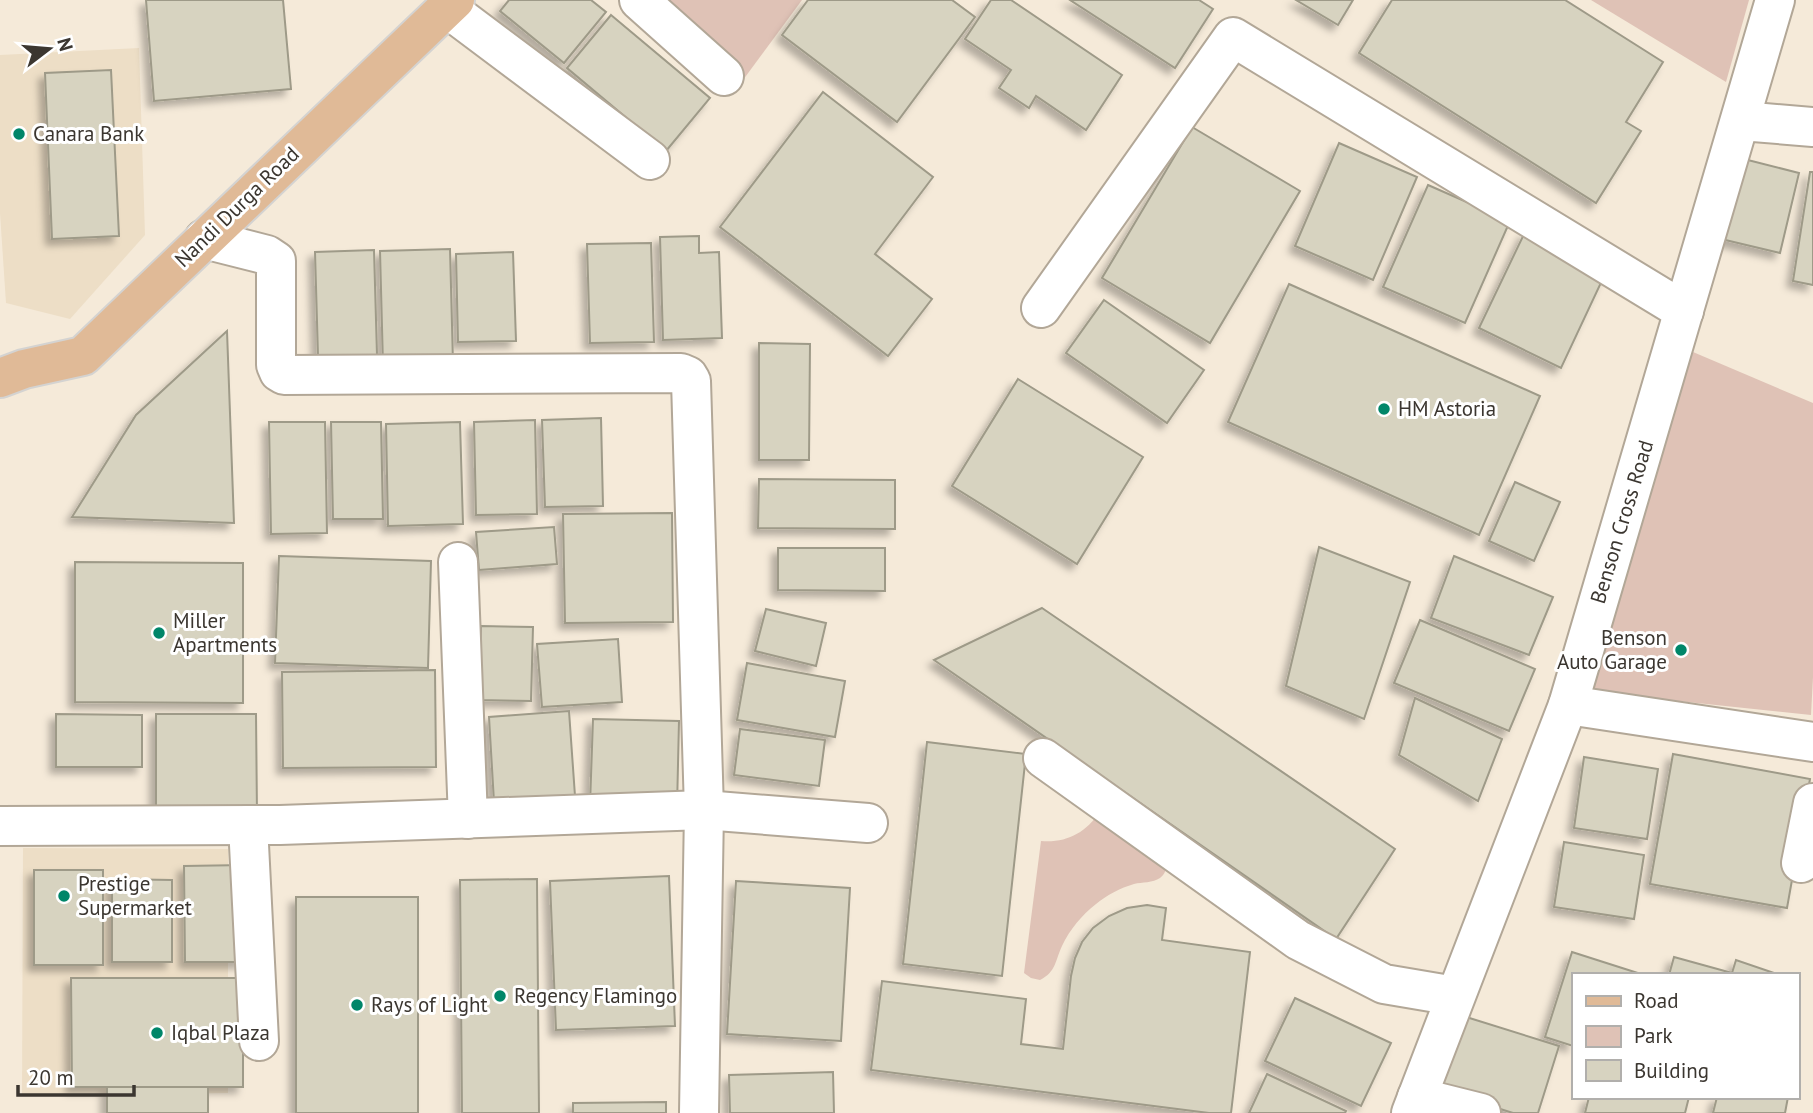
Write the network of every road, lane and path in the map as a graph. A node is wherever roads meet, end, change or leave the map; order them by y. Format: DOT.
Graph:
graph roads {
  1 [pos="639,0"];
  2 [pos="1776,0"];
  3 [pos="451,4"];
  4 [pos="724,76"];
  5 [pos="1741,121"];
  6 [pos="1813,127"];
  7 [pos="650,160"];
  8 [pos="204,239"];
  9 [pos="1041,308"];
  10 [pos="1684,311"];
  11 [pos="0,378"];
  12 [pos="458,562"];
  13 [pos="1568,705"];
  14 [pos="1813,743"];
  15 [pos="1043,758"];
  16 [pos="1813,803"];
  17 [pos="704,810"];
  18 [pos="468,819"];
  19 [pos="868,823"];
  20 [pos="248,825"];
  21 [pos="0,827"];
  22 [pos="1801,863"];
  23 [pos="1455,996"];
  24 [pos="259,1041"];
  25 [pos="1414,1105"];
  26 [pos="699,1113"];
  27 [pos="1481,1113"];
  1 -- 4 [label="street"];
  2 -- 5 [label="street, Benson Cross Road"];
  3 -- 7 [label="street"];
  3 -- 8 [label="main road, Nandi Durga Road"];
  5 -- 6 [label="street"];
  5 -- 10 [label="street, Benson Cross Road"];
  8 -- 11 [label="main road, Nandi Durga Road"];
  8 -- 17 [label="street"];
  9 -- 10 [label="street"];
  10 -- 13 [label="street, Benson Cross Road"];
  12 -- 18 [label="street"];
  13 -- 14 [label="street"];
  13 -- 23 [label="street, Benson Cross Road"];
  15 -- 23 [label="street"];
  16 -- 22 [label="street"];
  17 -- 18 [label="street"];
  17 -- 19 [label="street"];
  17 -- 26 [label="street"];
  18 -- 20 [label="street"];
  20 -- 21 [label="street"];
  20 -- 24 [label="street"];
  23 -- 25 [label="street, Benson Cross Road"];
  25 -- 27 [label="street"];
}
